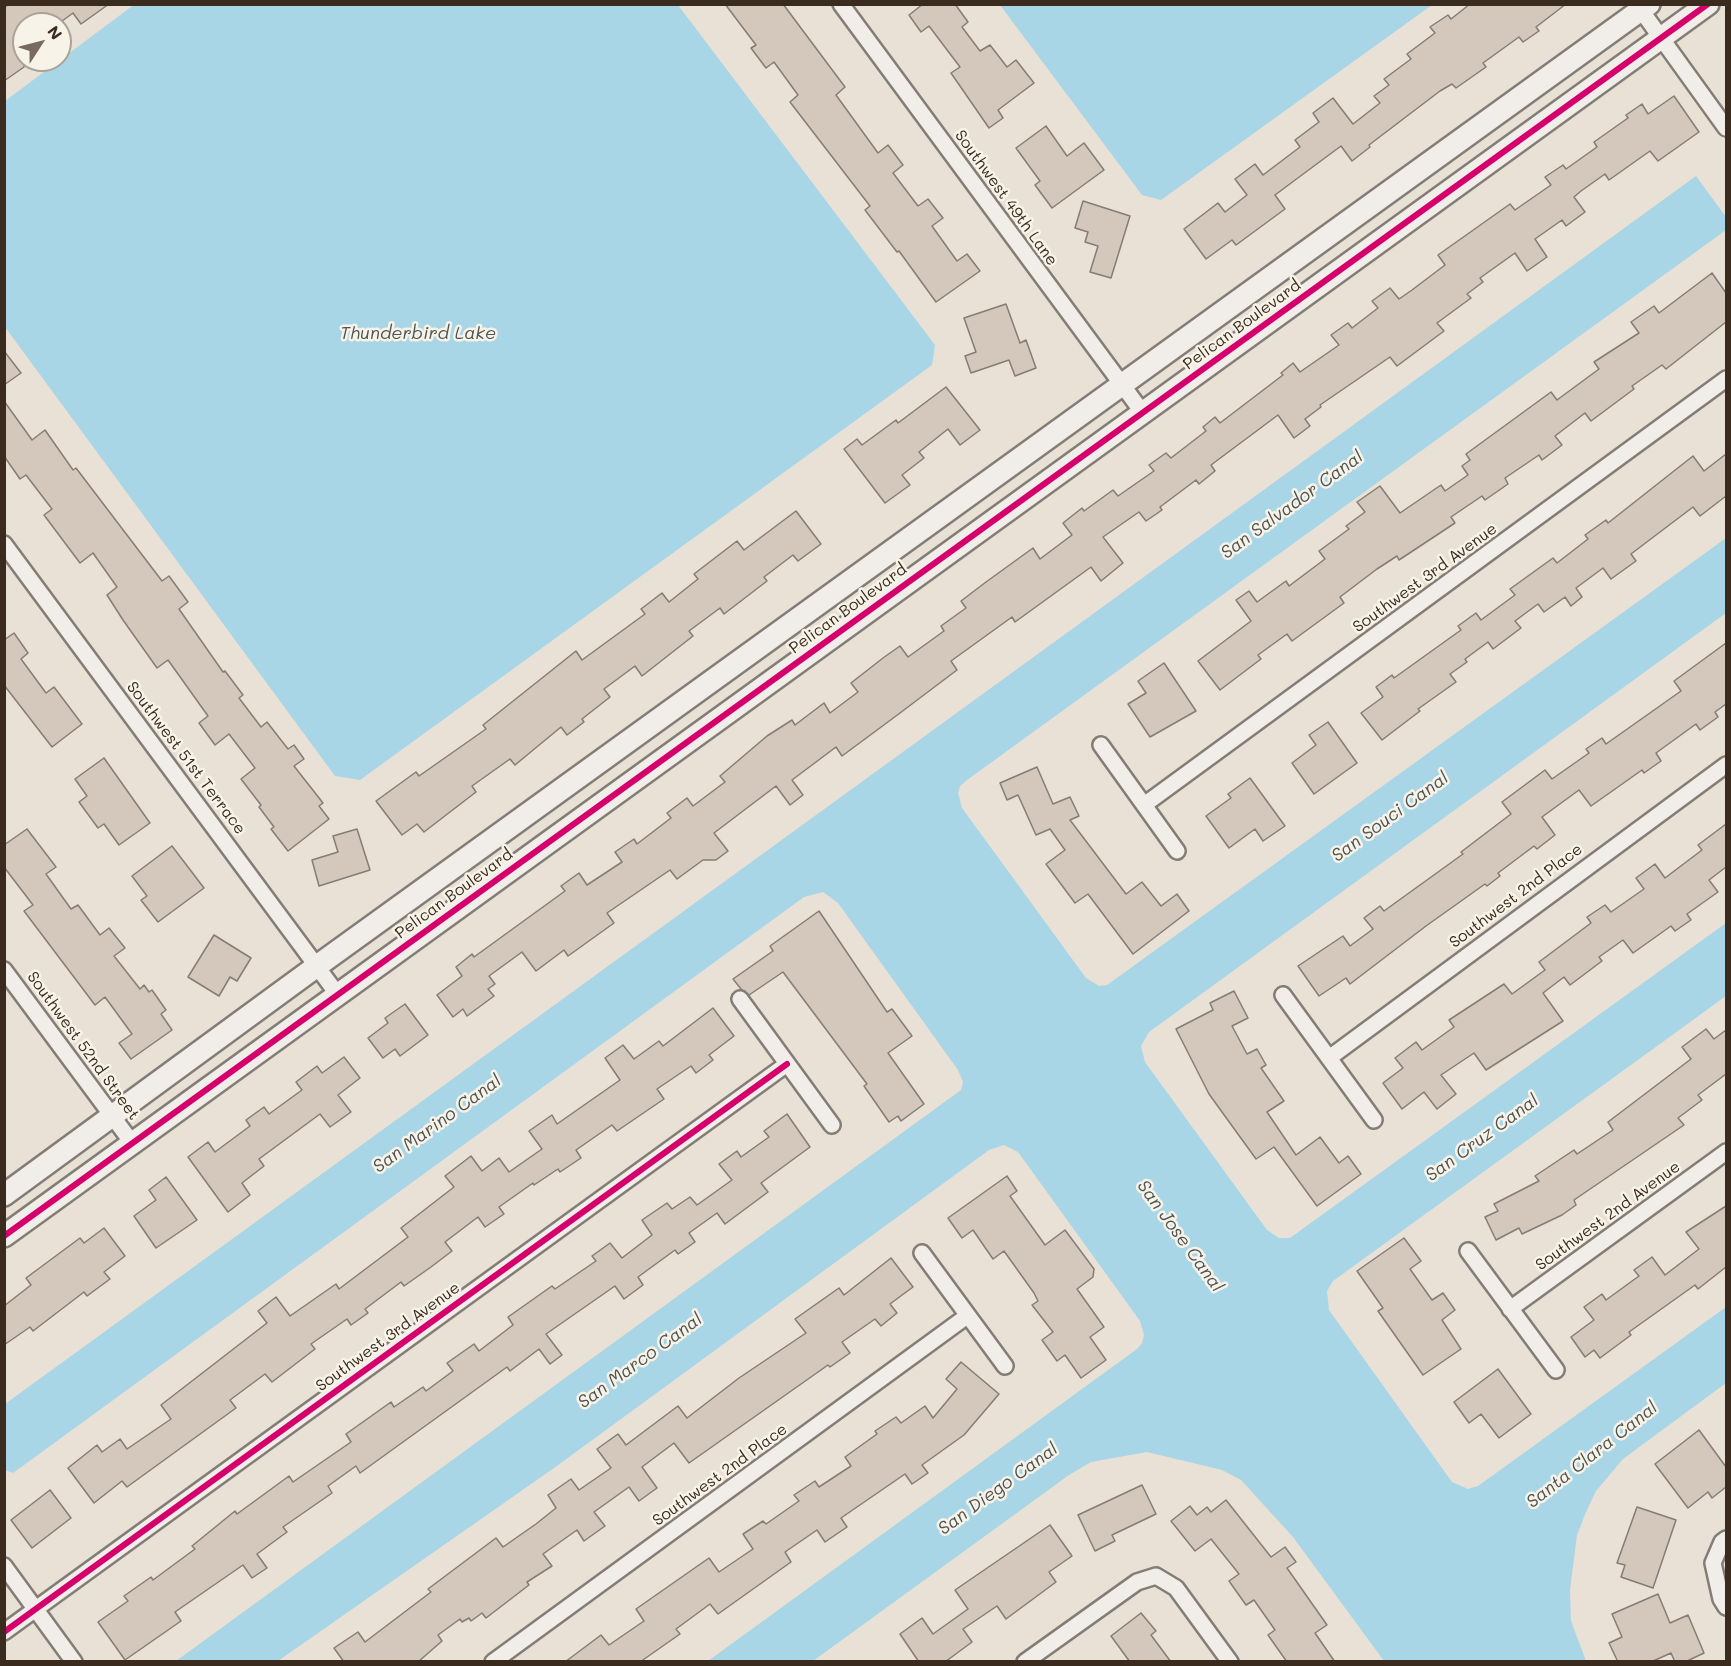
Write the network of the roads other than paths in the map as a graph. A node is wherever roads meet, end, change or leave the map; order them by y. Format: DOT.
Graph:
graph roads {
  1 [pos="841,4"];
  2 [pos="1708,4"];
  3 [pos="1645,7"];
  4 [pos="1661,39"];
  5 [pos="1726,128"];
  6 [pos="1726,379"];
  7 [pos="1122,385"];
  8 [pos="1143,413"];
  9 [pos="4,544"];
  10 [pos="738,663"];
  11 [pos="759,691"];
  12 [pos="1101,745"];
  13 [pos="1726,765"];
  14 [pos="1144,805"];
  15 [pos="1177,851"];
  16 [pos="317,966"];
  17 [pos="4,970"];
  18 [pos="338,994"];
  19 [pos="1283,995"];
  20 [pos="740,999"];
  21 [pos="1329,1058"];
  22 [pos="787,1064"];
  23 [pos="113,1117"];
  24 [pos="1374,1120"];
  25 [pos="832,1125"];
  26 [pos="133,1144"];
  27 [pos="1726,1152"];
  28 [pos="4,1195"];
  29 [pos="4,1236"];
  30 [pos="1468,1251"];
  31 [pos="922,1253"];
  32 [pos="1510,1309"];
  33 [pos="968,1316"];
  34 [pos="1005,1366"];
  35 [pos="1556,1370"];
  36 [pos="1726,1539"];
  37 [pos="4,1566"];
  38 [pos="1726,1607"];
  39 [pos="36,1609"];
  40 [pos="4,1632"];
  41 [pos="74,1662"];
  42 [pos="493,1662"];
  43 [pos="1025,1662"];
  44 [pos="1230,1662"];
  1 -- 7 [label="street, Southwest 49th Lane"];
  2 -- 4 [label="street, Pelican Boulevard"];
  3 -- 4 [label="street"];
  3 -- 7 [label="street, Pelican Boulevard"];
  4 -- 5 [label="street"];
  4 -- 8 [label="street, Pelican Boulevard"];
  6 -- 14 [label="street, Southwest 3rd Avenue"];
  7 -- 8 [label="street, Southwest 49th Lane"];
  7 -- 10 [label="street, Pelican Boulevard"];
  8 -- 11 [label="street, Pelican Boulevard"];
  9 -- 16 [label="street, Southwest 51st Terrace"];
  10 -- 11 [label="street"];
  10 -- 16 [label="street, Pelican Boulevard"];
  11 -- 18 [label="street, Pelican Boulevard"];
  12 -- 14 [label="street"];
  13 -- 21 [label="street, Southwest 2nd Place"];
  14 -- 15 [label="street"];
  16 -- 18 [label="street, Southwest 51st Terrace"];
  16 -- 23 [label="street, Pelican Boulevard"];
  17 -- 23 [label="street, Southwest 52nd Street"];
  18 -- 26 [label="street, Pelican Boulevard"];
  19 -- 21 [label="street"];
  20 -- 22 [label="street"];
  21 -- 24 [label="street"];
  22 -- 25 [label="street"];
  22 -- 39 [label="street, Southwest 3rd Avenue"];
  23 -- 26 [label="street, Southwest 52nd Street"];
  23 -- 28 [label="street, Pelican Boulevard"];
  26 -- 29 [label="street, Pelican Boulevard"];
  27 -- 32 [label="street, Southwest 2nd Avenue"];
  30 -- 32 [label="street"];
  31 -- 33 [label="street"];
  32 -- 35 [label="street"];
  33 -- 34 [label="street"];
  33 -- 42 [label="street, Southwest 2nd Place"];
  36 -- 38 [label="street"];
  37 -- 39 [label="street"];
  39 -- 40 [label="street, Southwest 3rd Avenue"];
  39 -- 41 [label="street"];
  43 -- 44 [label="street"];
}
